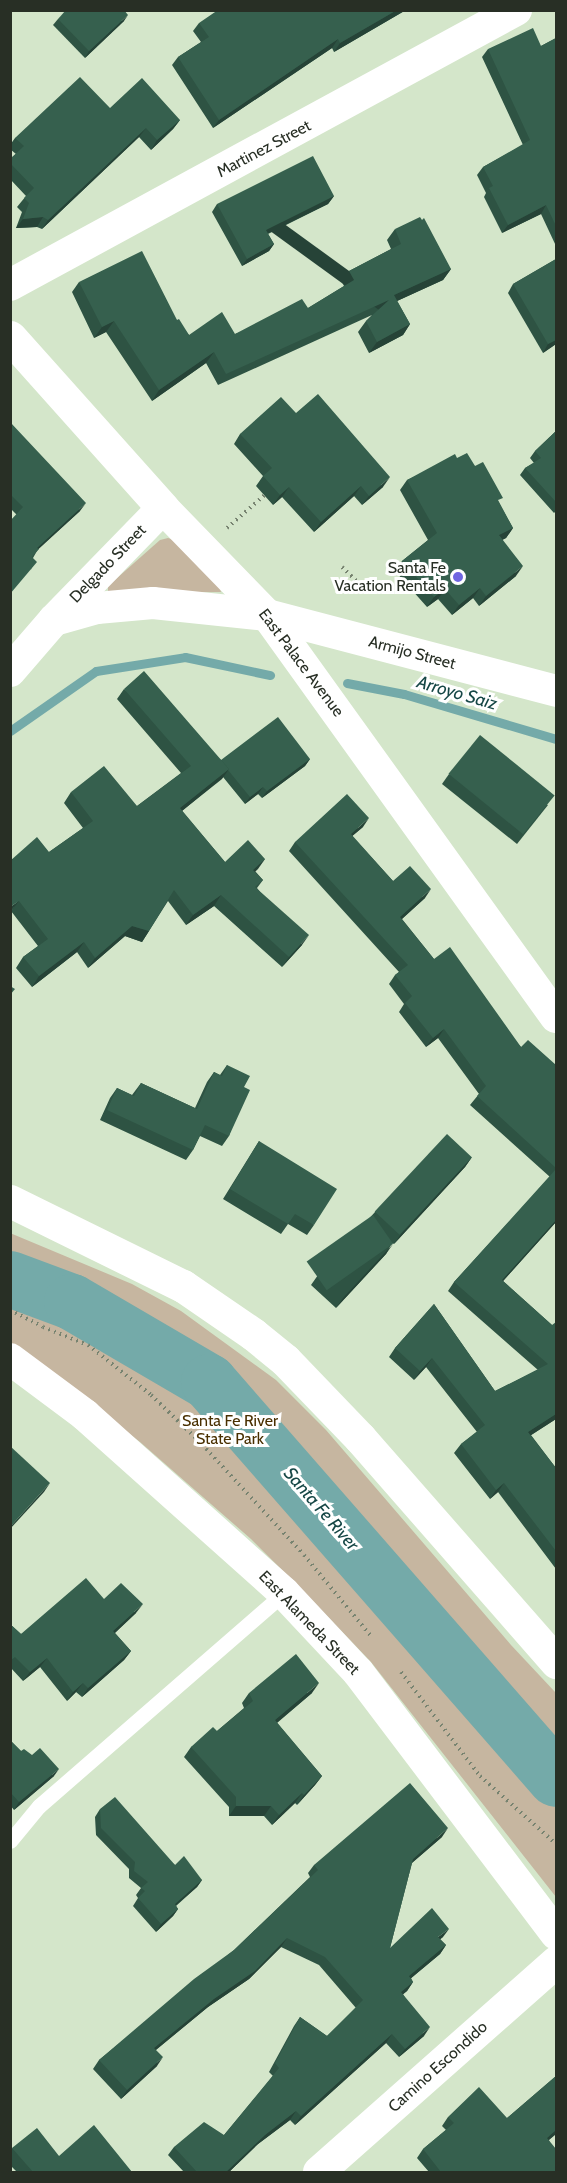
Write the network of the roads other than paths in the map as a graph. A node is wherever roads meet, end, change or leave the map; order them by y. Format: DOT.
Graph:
graph roads {
  1 [pos="516,10"];
  2 [pos="10,285"];
  3 [pos="10,337"];
  4 [pos="163,508"];
  5 [pos="267,615"];
  6 [pos="54,620"];
  7 [pos="10,671"];
  8 [pos="556,691"];
  9 [pos="556,1017"];
  10 [pos="10,1201"];
  11 [pos="10,1359"];
  12 [pos="284,1593"];
  13 [pos="556,1662"];
  14 [pos="10,1841"];
  15 [pos="556,1934"];
  16 [pos="556,1962"];
  17 [pos="319,2172"];
  1 -- 2 [label="street, Martinez Street"];
  3 -- 4 [label="street, East Palace Avenue"];
  4 -- 5 [label="street, East Palace Avenue"];
  4 -- 6 [label="street, Delgado Street"];
  5 -- 6 [label="street, Delgado Street"];
  5 -- 8 [label="street, Armijo Street"];
  5 -- 9 [label="street, East Palace Avenue"];
  6 -- 7 [label="street, Delgado Street"];
  10 -- 13 [label="street"];
  11 -- 12 [label="street, East Alameda Street"];
  12 -- 14 [label="lane"];
  12 -- 15 [label="street, East Alameda Street"];
  16 -- 17 [label="street, Camino Escondido"];
}
